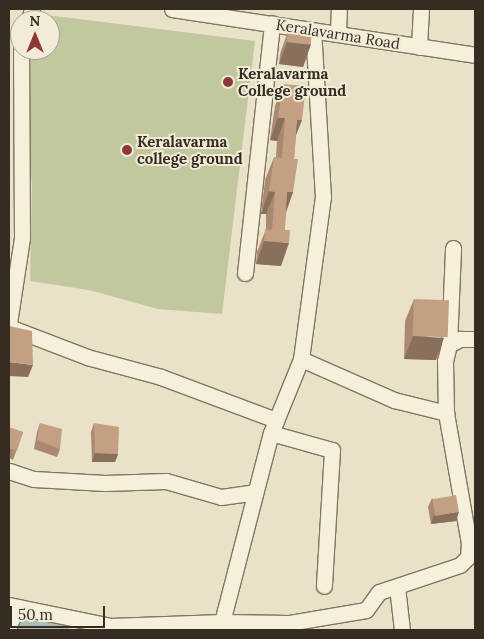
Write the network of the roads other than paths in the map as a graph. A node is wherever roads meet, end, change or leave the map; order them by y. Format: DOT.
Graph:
graph roads {
  1 [pos="172,9"];
  2 [pos="339,9"];
  3 [pos="421,9"];
  4 [pos="272,24"];
  5 [pos="312,31"];
  6 [pos="338,34"];
  7 [pos="419,47"];
  8 [pos="475,55"];
  9 [pos="21,60"];
  10 [pos="453,248"];
  11 [pos="245,273"];
  12 [pos="9,323"];
  13 [pos="9,328"];
  14 [pos="475,339"];
  15 [pos="449,345"];
  16 [pos="301,359"];
  17 [pos="446,413"];
  18 [pos="274,427"];
  19 [pos="9,471"];
  20 [pos="255,492"];
  21 [pos="324,586"];
  22 [pos="397,587"];
  23 [pos="13,606"];
  24 [pos="222,622"];
  25 [pos="9,626"];
  26 [pos="402,630"];
  1 -- 4 [label="street, Keralavarma Road"];
  2 -- 6 [label="street"];
  3 -- 7 [label="street"];
  4 -- 5 [label="street, Keralavarma Road"];
  4 -- 11 [label="street"];
  5 -- 6 [label="street, Keralavarma Road"];
  5 -- 16 [label="street"];
  6 -- 7 [label="street, Keralavarma Road"];
  7 -- 8 [label="street, Keralavarma Road"];
  9 -- 12 [label="street"];
  10 -- 15 [label="street"];
  13 -- 18 [label="street"];
  14 -- 15 [label="street"];
  15 -- 17 [label="street"];
  16 -- 17 [label="street"];
  16 -- 18 [label="street"];
  17 -- 22 [label="street"];
  18 -- 20 [label="street"];
  18 -- 21 [label="street"];
  19 -- 20 [label="street"];
  20 -- 24 [label="street"];
  22 -- 24 [label="street"];
  22 -- 26 [label="street"];
  23 -- 24 [label="street"];
  23 -- 25 [label="street"];
}
